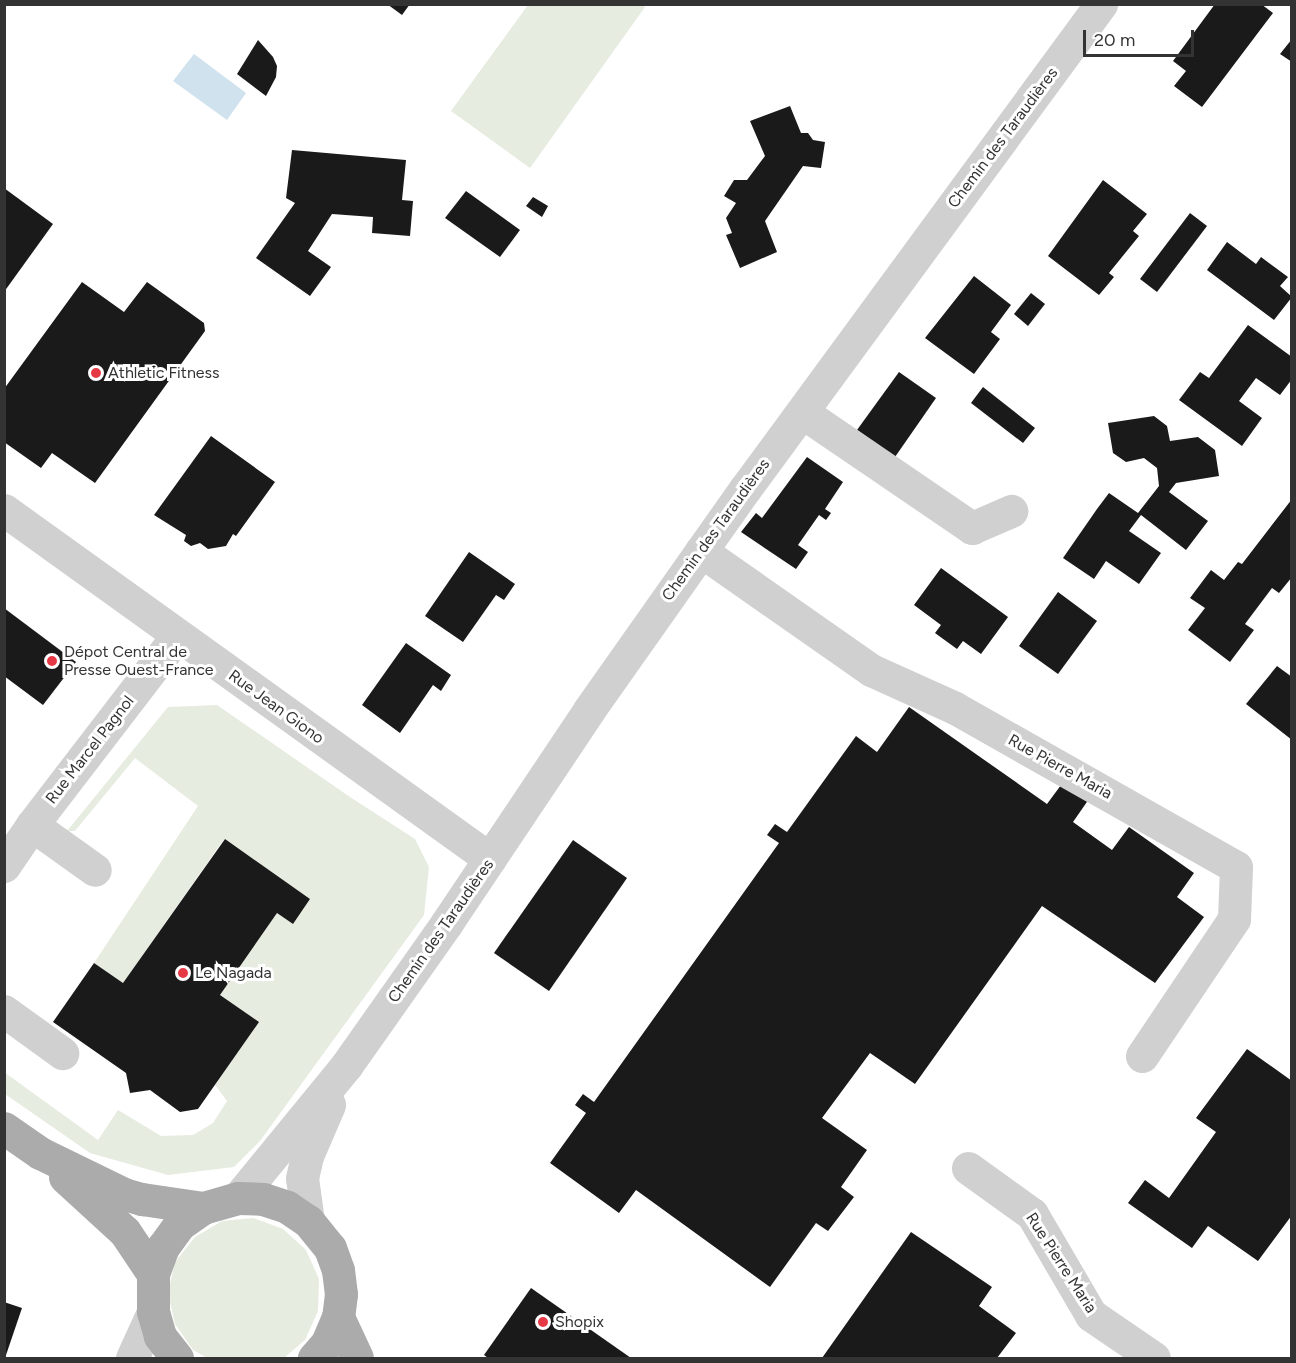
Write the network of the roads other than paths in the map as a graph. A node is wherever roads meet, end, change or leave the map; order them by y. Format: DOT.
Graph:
graph roads {
  1 [pos="1101,4"];
  2 [pos="801,412"];
  3 [pos="4,510"];
  4 [pos="1011,512"];
  5 [pos="701,551"];
  6 [pos="177,636"];
  7 [pos="33,825"];
  8 [pos="490,860"];
  9 [pos="4,867"];
  10 [pos="95,870"];
  11 [pos="4,1011"];
  12 [pos="62,1053"];
  13 [pos="1142,1056"];
  14 [pos="346,1066"];
  15 [pos="4,1128"];
  16 [pos="40,1153"];
  17 [pos="968,1168"];
  18 [pos="238,1198"];
  19 [pos="203,1208"];
  20 [pos="308,1221"];
  21 [pos="153,1274"];
  22 [pos="153,1311"];
  23 [pos="338,1317"];
  24 [pos="132,1359"];
  25 [pos="177,1359"];
  26 [pos="314,1359"];
  27 [pos="357,1359"];
  28 [pos="1154,1359"];
  1 -- 2 [label="street, Chemin des Taraudières"];
  2 -- 4 [label="street"];
  2 -- 5 [label="street, Chemin des Taraudières"];
  3 -- 6 [label="street, Rue Jean Giono"];
  5 -- 8 [label="street, Chemin des Taraudières"];
  5 -- 13 [label="street, Rue Pierre Maria"];
  6 -- 7 [label="street, Rue Marcel Pagnol"];
  6 -- 8 [label="street, Rue Jean Giono"];
  7 -- 9 [label="street, Rue Marcel Pagnol"];
  7 -- 10 [label="street"];
  8 -- 14 [label="street, Chemin des Taraudières"];
  11 -- 12 [label="street"];
  14 -- 18 [label="street, Chemin des Taraudières"];
  14 -- 20 [label="street, Chemin des Taraudières"];
  15 -- 16 [label="main road"];
  16 -- 19 [label="main road"];
  16 -- 21 [label="main road"];
  17 -- 28 [label="street, Rue Pierre Maria"];
  18 -- 19 [label="main road"];
  18 -- 20 [label="main road"];
  19 -- 21 [label="main road"];
  20 -- 23 [label="main road"];
  21 -- 22 [label="main road"];
  22 -- 24 [label="street"];
  22 -- 25 [label="main road"];
  23 -- 26 [label="main road"];
  23 -- 27 [label="main road"];
}
